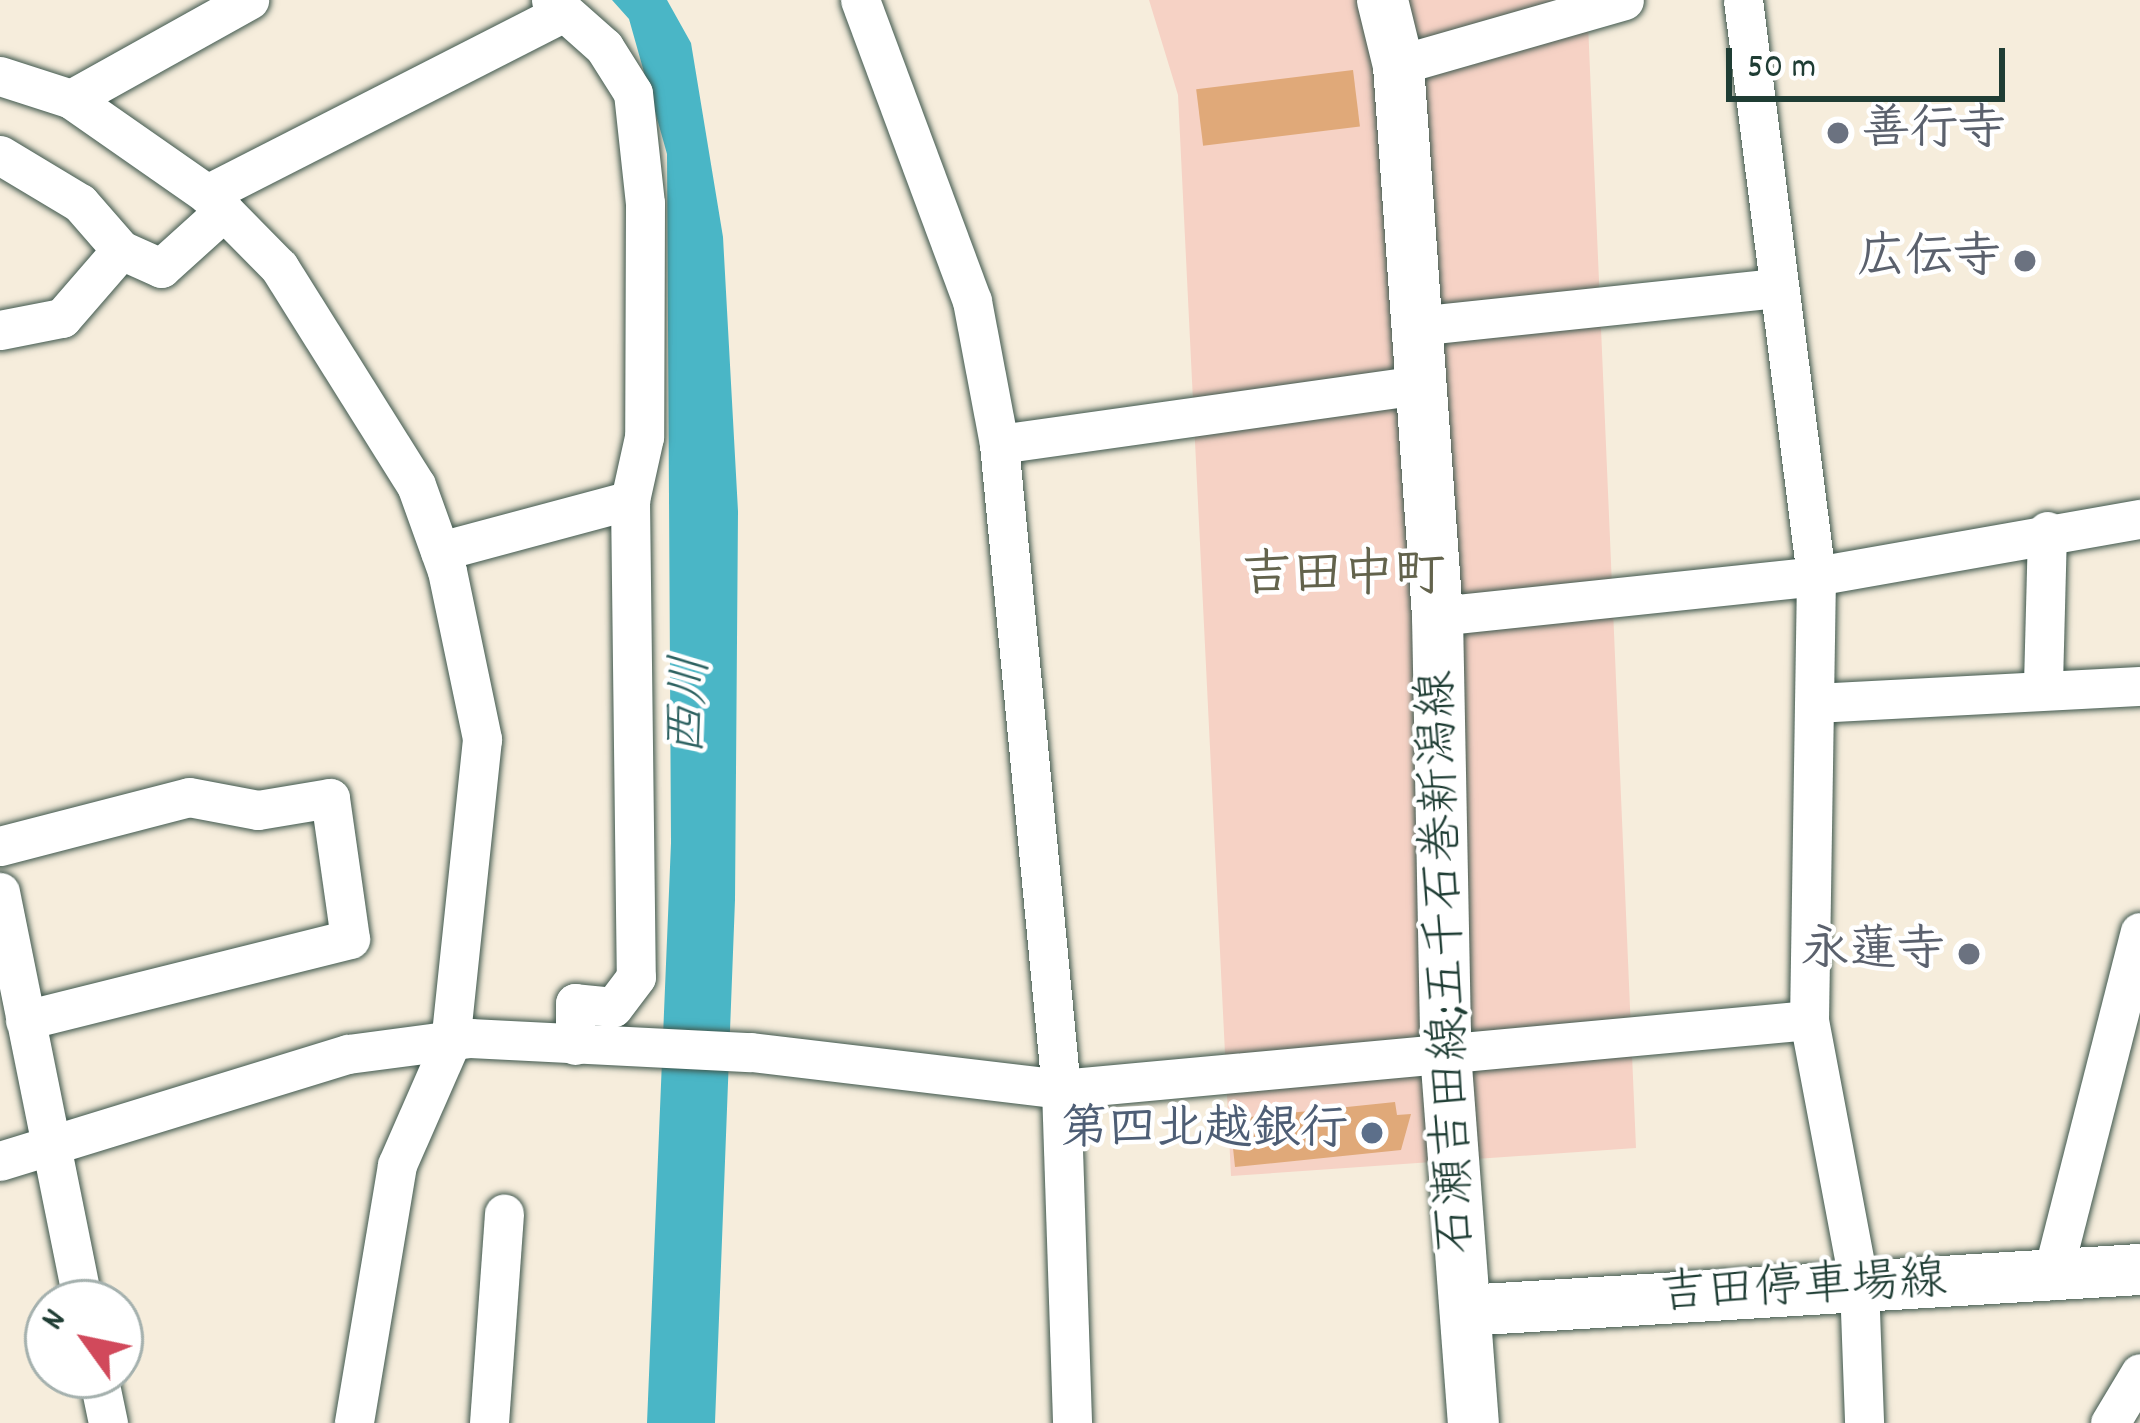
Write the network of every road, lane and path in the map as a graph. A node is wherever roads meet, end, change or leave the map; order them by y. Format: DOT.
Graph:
graph roads {
  1 [pos="249,0"];
  2 [pos="860,0"];
  3 [pos="1382,0"];
  4 [pos="1624,0"];
  5 [pos="1743,0"];
  6 [pos="557,6"];
  7 [pos="1398,65"];
  8 [pos="0,76"];
  9 [pos="71,100"];
  10 [pos="0,154"];
  11 [pos="215,203"];
  12 [pos="122,250"];
  13 [pos="1776,288"];
  14 [pos="1415,326"];
  15 [pos="0,330"];
  16 [pos="1421,386"];
  17 [pos="1000,444"];
  18 [pos="630,500"];
  19 [pos="2140,519"];
  20 [pos="2047,531"];
  21 [pos="440,550"];
  22 [pos="1816,576"];
  23 [pos="1436,616"];
  24 [pos="2043,684"];
  25 [pos="2140,686"];
  26 [pos="1815,703"];
  27 [pos="0,846"];
  28 [pos="0,892"];
  29 [pos="2140,932"];
  30 [pos="26,1020"];
  31 [pos="1809,1020"];
  32 [pos="450,1043"];
  33 [pos="594,1047"];
  34 [pos="1445,1052"];
  35 [pos="1061,1090"];
  36 [pos="52,1149"];
  37 [pos="0,1160"];
  38 [pos="504,1214"];
  39 [pos="2140,1269"];
  40 [pos="78,1279"];
  41 [pos="2050,1280"];
  42 [pos="1858,1284"];
  43 [pos="1465,1310"];
  44 [pos="2140,1373"];
  45 [pos="354,1423"];
  46 [pos="489,1423"];
  47 [pos="1072,1423"];
  48 [pos="1473,1423"];
  49 [pos="1864,1423"];
  50 [pos="2110,1423"];
  1 -- 9 [label="street"];
  2 -- 17 [label="street"];
  3 -- 7 [label="main road, 石瀬吉田線;五千石巻新潟線"];
  4 -- 7 [label="street"];
  5 -- 13 [label="street"];
  6 -- 11 [label="street"];
  6 -- 18 [label="street"];
  7 -- 14 [label="main road, 石瀬吉田線;五千石巻新潟線"];
  8 -- 9 [label="street"];
  9 -- 11 [label="street"];
  10 -- 12 [label="street"];
  11 -- 12 [label="street"];
  11 -- 21 [label="street"];
  12 -- 15 [label="street"];
  13 -- 14 [label="street"];
  13 -- 22 [label="street"];
  14 -- 16 [label="main road, 石瀬吉田線;五千石巻新潟線"];
  16 -- 17 [label="street"];
  16 -- 23 [label="main road, 石瀬吉田線;五千石巻新潟線"];
  17 -- 35 [label="street"];
  18 -- 21 [label="street"];
  18 -- 33 [label="street"];
  19 -- 20 [label="street"];
  20 -- 22 [label="street"];
  20 -- 24 [label="street"];
  21 -- 32 [label="street"];
  22 -- 23 [label="street"];
  22 -- 26 [label="street"];
  23 -- 34 [label="main road, 石瀬吉田線;五千石巻新潟線"];
  24 -- 25 [label="street"];
  24 -- 26 [label="street"];
  26 -- 31 [label="street"];
  27 -- 30 [label="street"];
  28 -- 30 [label="street"];
  29 -- 41 [label="street"];
  30 -- 36 [label="street"];
  31 -- 34 [label="street"];
  31 -- 42 [label="street"];
  32 -- 33 [label="street"];
  32 -- 36 [label="street"];
  32 -- 45 [label="street"];
  33 -- 35 [label="street"];
  34 -- 35 [label="street"];
  34 -- 43 [label="main road, 石瀬吉田線;五千石巻新潟線"];
  35 -- 47 [label="street"];
  36 -- 37 [label="street"];
  36 -- 40 [label="street"];
  38 -- 46 [label="street"];
  39 -- 41 [label="main road, 吉田停車場線"];
  41 -- 42 [label="main road, 吉田停車場線"];
  42 -- 43 [label="main road, 吉田停車場線"];
  42 -- 49 [label="street"];
  43 -- 48 [label="main road, 石瀬吉田線;五千石巻新潟線"];
  44 -- 50 [label="street"];
}
